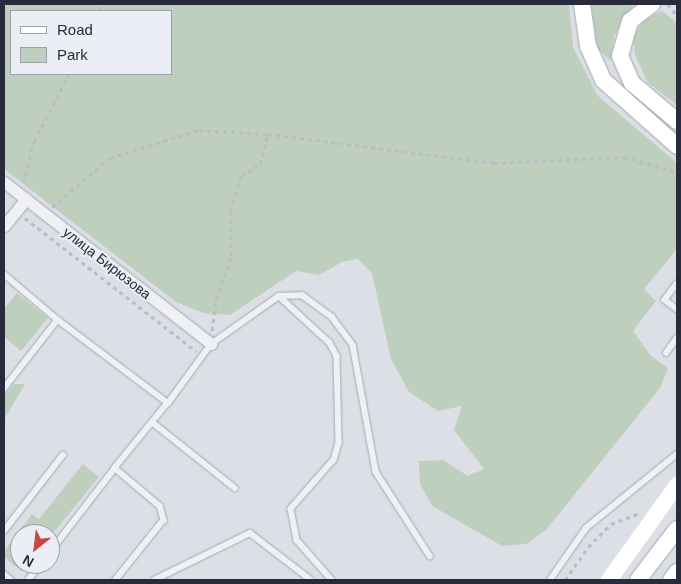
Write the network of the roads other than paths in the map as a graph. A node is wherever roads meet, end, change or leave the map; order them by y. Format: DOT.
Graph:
graph roads {
  1 [pos="582,4"];
  2 [pos="652,4"];
  3 [pos="677,121"];
  4 [pos="677,146"];
  5 [pos="4,182"];
  6 [pos="26,199"];
  7 [pos="4,226"];
  8 [pos="4,274"];
  9 [pos="677,284"];
  10 [pos="279,296"];
  11 [pos="677,309"];
  12 [pos="58,320"];
  13 [pos="677,338"];
  14 [pos="208,342"];
  15 [pos="666,353"];
  16 [pos="4,389"];
  17 [pos="168,403"];
  18 [pos="152,422"];
  19 [pos="677,454"];
  20 [pos="63,455"];
  21 [pos="115,468"];
  22 [pos="677,485"];
  23 [pos="235,488"];
  24 [pos="677,529"];
  25 [pos="4,531"];
  26 [pos="60,539"];
  27 [pos="430,556"];
  28 [pos="677,572"];
  29 [pos="4,574"];
  30 [pos="11,580"];
  31 [pos="116,580"];
  32 [pos="154,580"];
  33 [pos="311,580"];
  34 [pos="332,580"];
  35 [pos="550,580"];
  36 [pos="609,580"];
  37 [pos="638,580"];
  38 [pos="671,580"];
  1 -- 4 [label="main road"];
  2 -- 3 [label="main road"];
  5 -- 6 [label="street, улица Бирюзова"];
  6 -- 7 [label="street"];
  6 -- 14 [label="street, улица Бирюзова"];
  8 -- 12 [label="lane"];
  9 -- 11 [label="lane"];
  10 -- 14 [label="lane"];
  10 -- 27 [label="lane"];
  10 -- 34 [label="lane"];
  12 -- 16 [label="lane"];
  12 -- 17 [label="lane"];
  13 -- 15 [label="lane"];
  14 -- 17 [label="lane"];
  17 -- 18 [label="lane"];
  18 -- 21 [label="lane"];
  18 -- 23 [label="lane"];
  19 -- 35 [label="lane"];
  20 -- 25 [label="lane"];
  21 -- 26 [label="lane"];
  21 -- 31 [label="lane"];
  22 -- 36 [label="main road, bridge"];
  24 -- 37 [label="main road"];
  28 -- 38 [label="main road"];
  29 -- 30 [label="lane"];
  32 -- 33 [label="lane"];
}
